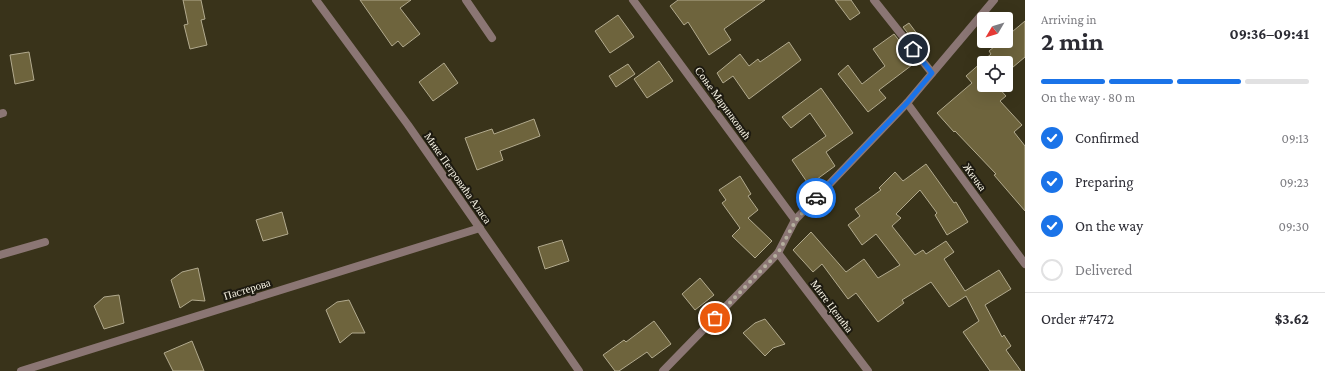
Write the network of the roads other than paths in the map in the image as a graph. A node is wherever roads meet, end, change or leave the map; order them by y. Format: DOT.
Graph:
graph roads {
  1 [pos="316,0"];
  2 [pos="466,0"];
  3 [pos="633,0"];
  4 [pos="874,0"];
  5 [pos="994,0"];
  6 [pos="492,38"];
  7 [pos="932,73"];
  8 [pos="907,103"];
  9 [pos="796,220"];
  10 [pos="480,228"];
  11 [pos="45,242"];
  12 [pos="778,253"];
  13 [pos="0,255"];
  14 [pos="1025,264"];
  15 [pos="21,371"];
  16 [pos="579,371"];
  17 [pos="663,371"];
  18 [pos="868,371"];
  1 -- 10 [label="street, Мике Петровића Аласа"];
  2 -- 6 [label="street"];
  3 -- 9 [label="street, Соње Маринковић"];
  4 -- 7 [label="street"];
  5 -- 7 [label="street"];
  7 -- 8 [label="street"];
  8 -- 9 [label="street"];
  8 -- 14 [label="street, Жичка"];
  9 -- 12 [label="street"];
  10 -- 15 [label="street, Пастерова"];
  10 -- 16 [label="street, Мике Петровића Аласа"];
  11 -- 13 [label="street"];
  12 -- 17 [label="street"];
  12 -- 18 [label="street, Мите Ценића"];
}
